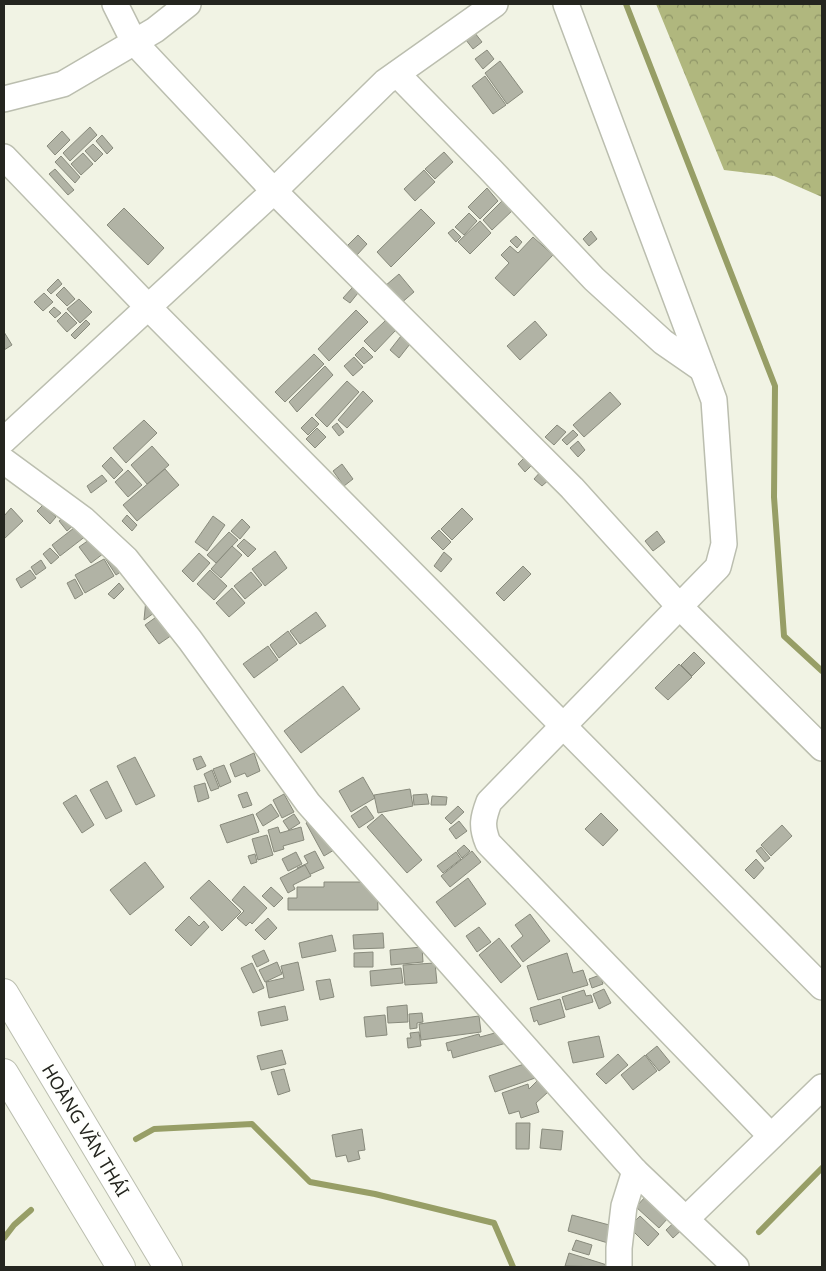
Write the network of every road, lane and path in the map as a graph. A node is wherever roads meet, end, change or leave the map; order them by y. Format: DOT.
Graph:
graph roads {
  1 [pos="115,4"];
  2 [pos="188,4"];
  3 [pos="495,4"];
  4 [pos="566,4"];
  5 [pos="134,42"];
  6 [pos="397,74"];
  7 [pos="4,100"];
  8 [pos="4,157"];
  9 [pos="274,191"];
  10 [pos="149,308"];
  11 [pos="702,369"];
  12 [pos="4,440"];
  13 [pos="4,461"];
  14 [pos="679,606"];
  15 [pos="562,726"];
  16 [pos="822,748"];
  17 [pos="822,987"];
  18 [pos="4,993"];
  19 [pos="4,1073"];
  20 [pos="822,1086"];
  21 [pos="771,1136"];
  22 [pos="635,1171"];
  23 [pos="686,1219"];
  24 [pos="121,1267"];
  25 [pos="168,1267"];
  26 [pos="619,1267"];
  27 [pos="736,1267"];
  1 -- 5 [label="street"];
  2 -- 5 [label="street"];
  3 -- 6 [label="street"];
  4 -- 11 [label="street"];
  5 -- 7 [label="street"];
  5 -- 9 [label="street"];
  6 -- 9 [label="street"];
  6 -- 11 [label="street"];
  8 -- 10 [label="street"];
  9 -- 10 [label="street"];
  9 -- 14 [label="street"];
  10 -- 12 [label="street"];
  10 -- 15 [label="street"];
  11 -- 14 [label="street"];
  13 -- 22 [label="street"];
  14 -- 15 [label="street"];
  14 -- 16 [label="street"];
  15 -- 17 [label="street"];
  15 -- 21 [label="street"];
  18 -- 25 [label="main road, HOÀNG VĂN THÁI"];
  19 -- 24 [label="main road"];
  20 -- 21 [label="street"];
  21 -- 23 [label="street"];
  22 -- 23 [label="street"];
  22 -- 26 [label="street"];
  23 -- 27 [label="street"];
}
